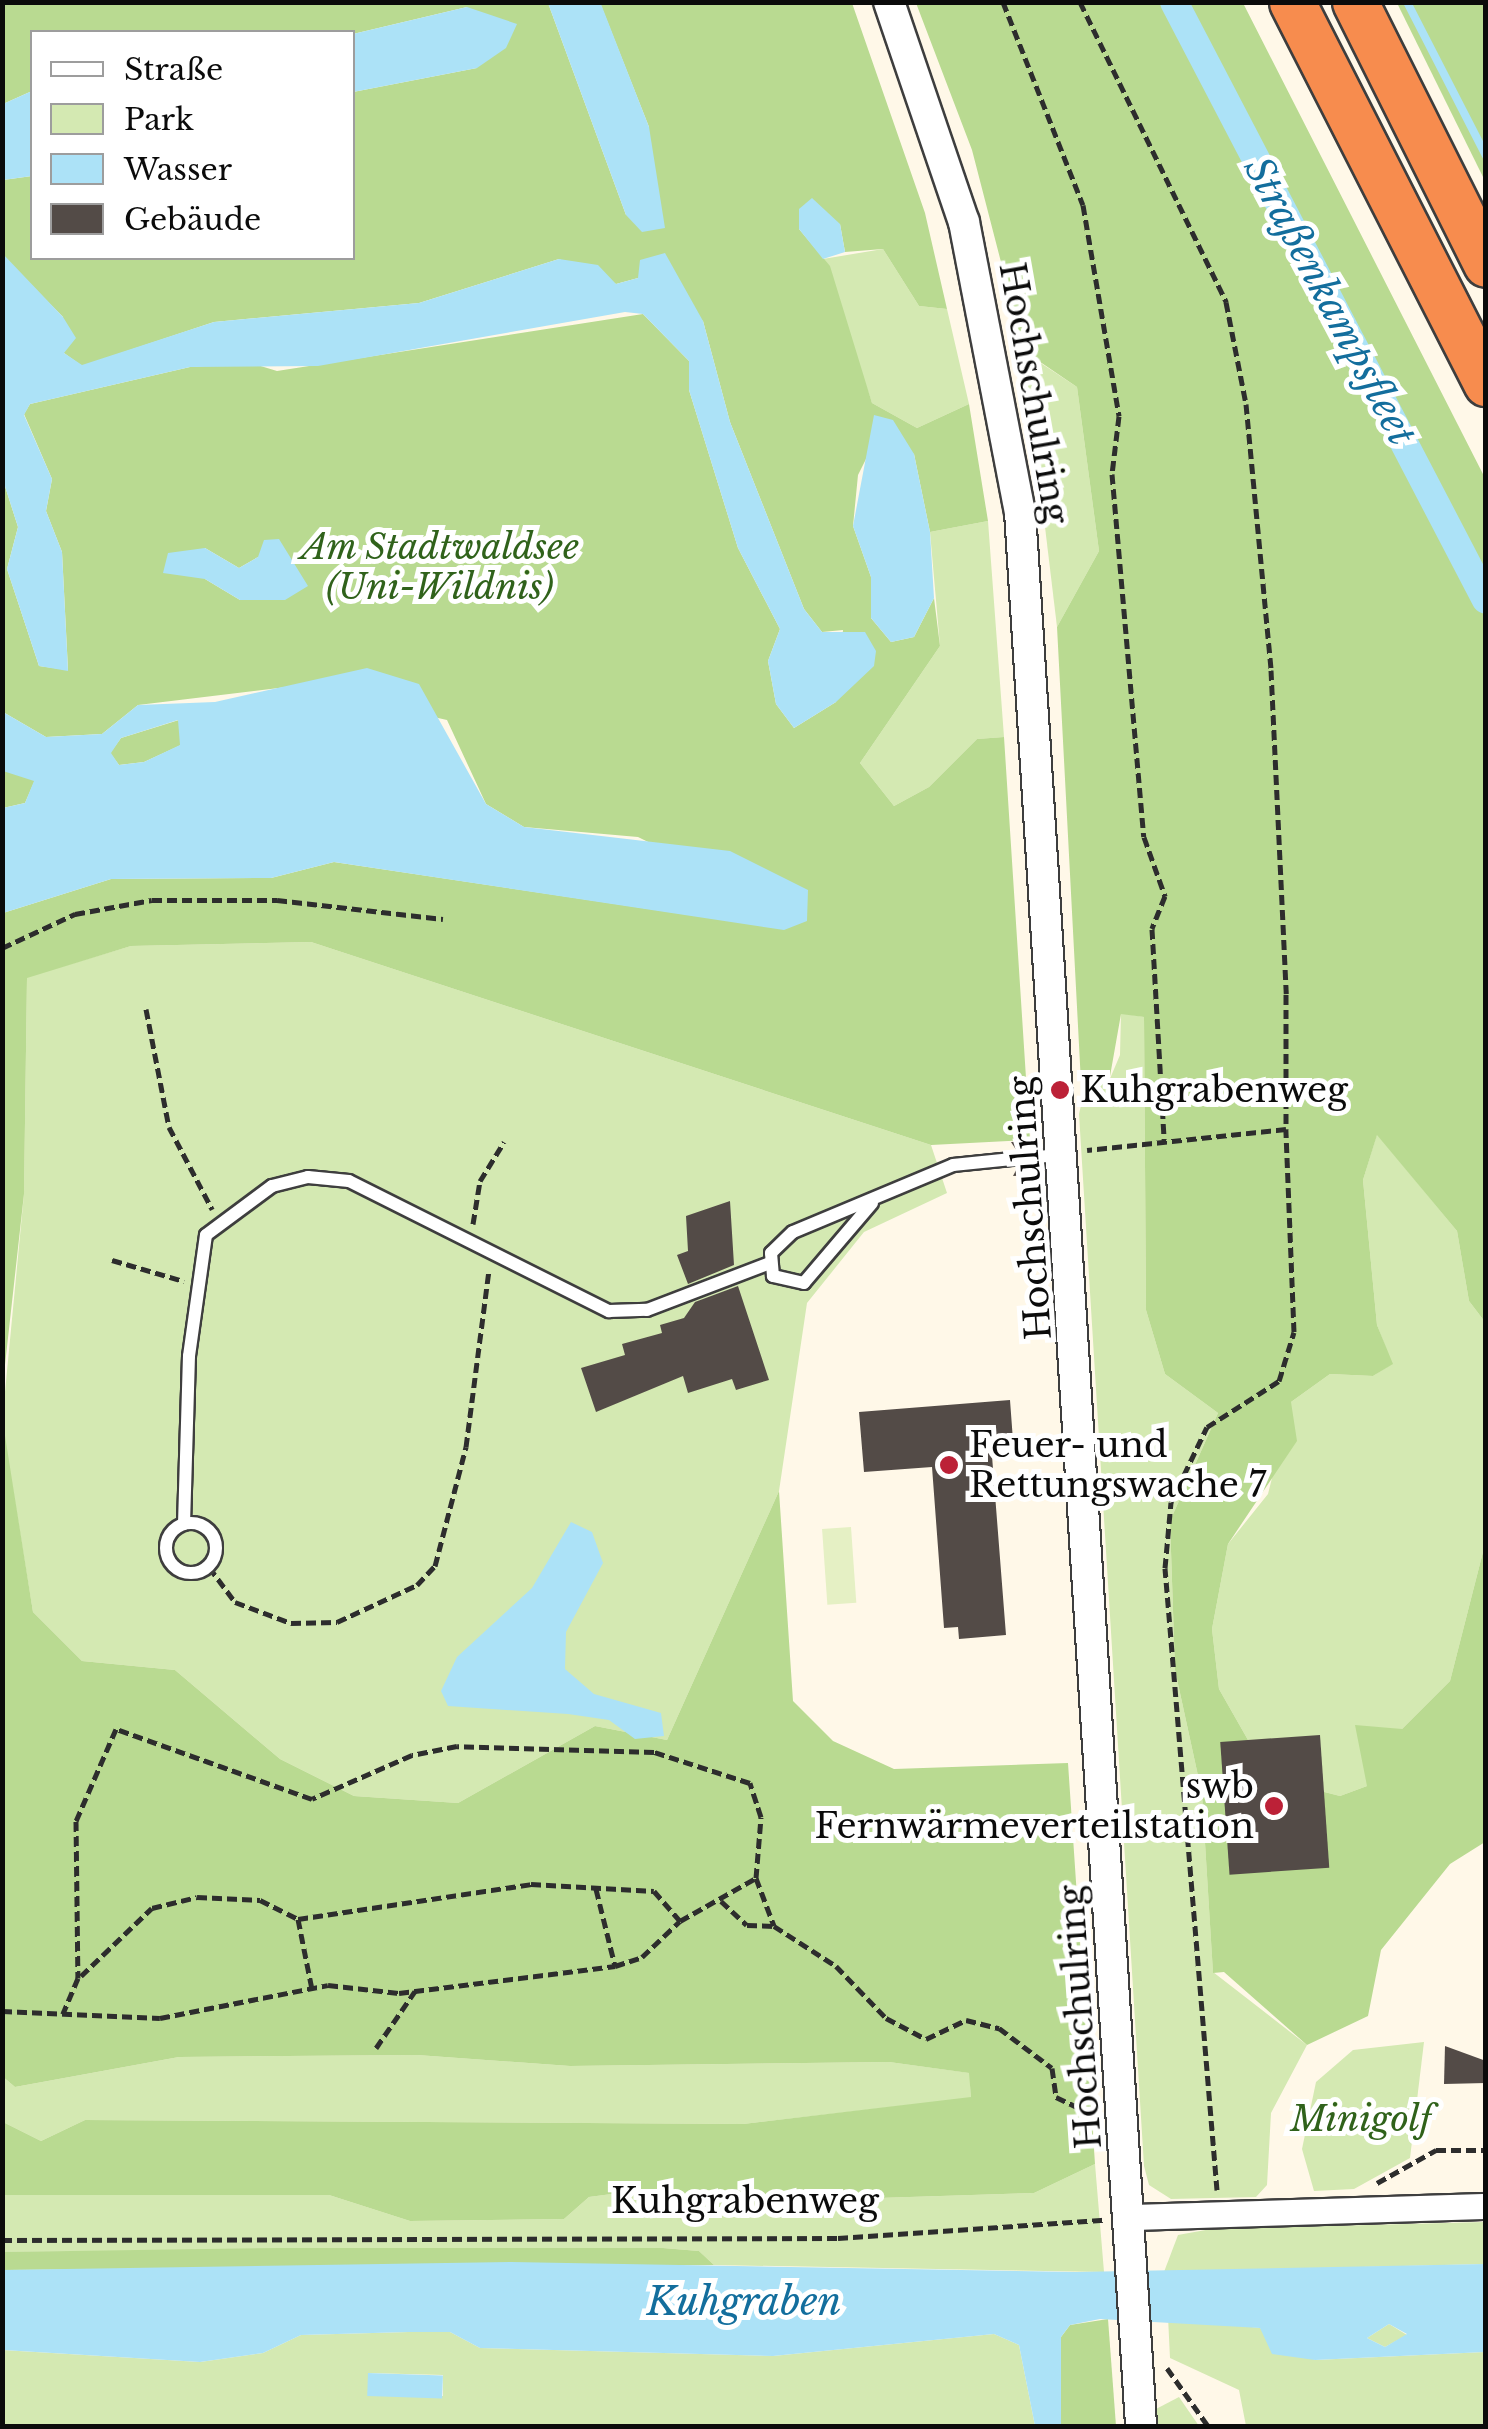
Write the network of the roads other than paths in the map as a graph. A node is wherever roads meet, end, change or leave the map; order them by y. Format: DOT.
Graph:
graph roads {
  1 [pos="889,2"];
  2 [pos="1292,2"];
  3 [pos="1355,2"];
  4 [pos="1486,264"];
  5 [pos="1486,384"];
  6 [pos="1012,1160"];
  7 [pos="872,1203"];
  8 [pos="770,1263"];
  9 [pos="184,1524"];
  10 [pos="1486,2206"];
  11 [pos="1130,2216"];
  12 [pos="1141,2426"];
  1 -- 11 [label="street, Hochschulring"];
  2 -- 5 [label="highway"];
  3 -- 4 [label="highway"];
  6 -- 7 [label="lane"];
  7 -- 8 [label="lane"];
  7 -- 8 [label="lane"];
  8 -- 9 [label="lane"];
  9 -- 9 [label="lane"];
  10 -- 11 [label="street"];
  11 -- 12 [label="street, Hochschulring"];
}
